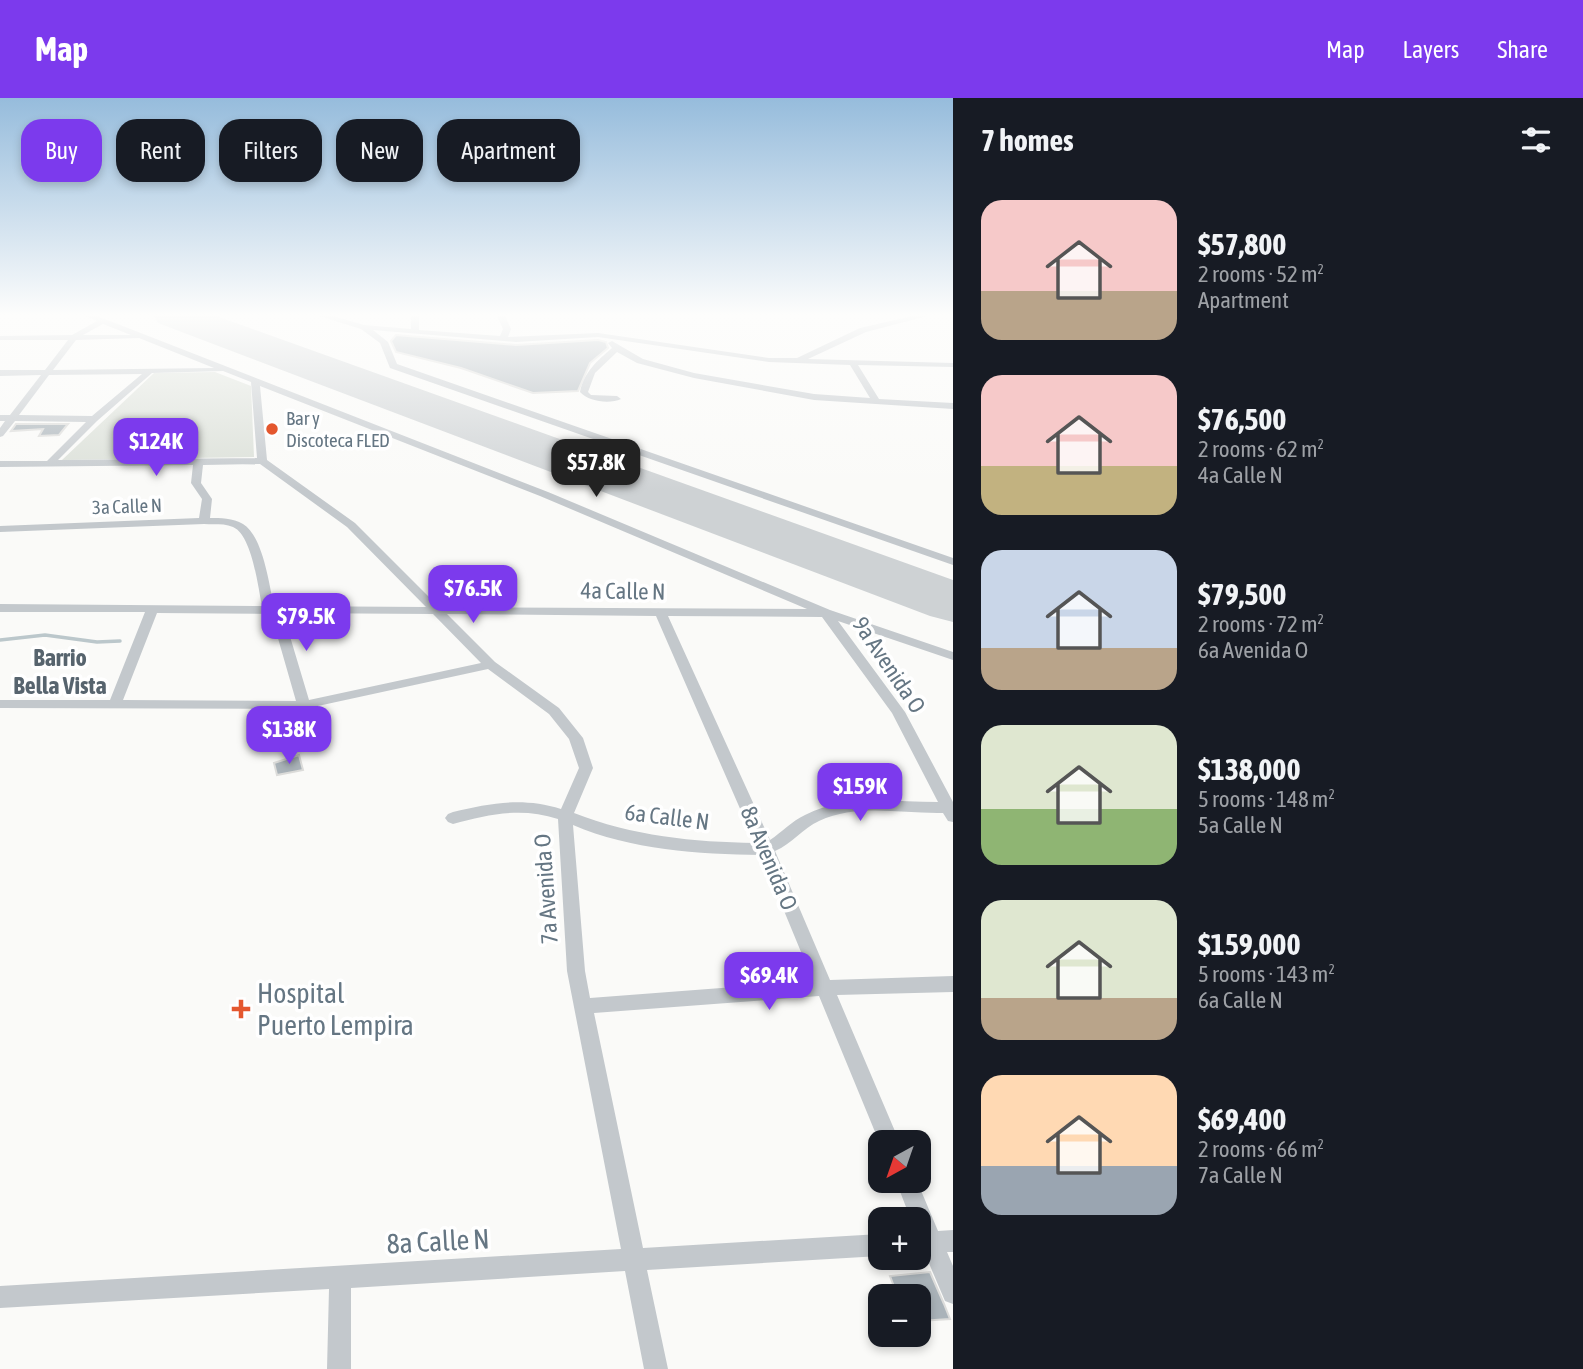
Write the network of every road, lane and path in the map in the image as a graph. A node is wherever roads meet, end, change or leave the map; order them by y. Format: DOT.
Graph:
graph roads {
  1 [pos="48,373"];
  2 [pos="147,373"];
  3 [pos="236,373"];
  4 [pos="414,373"];
  5 [pos="589,373"];
  6 [pos="687,373"];
  7 [pos="859,373"];
  8 [pos="255,380"];
  9 [pos="617,399"];
  10 [pos="876,400"];
  11 [pos="953,406"];
  12 [pos="0,418"];
  13 [pos="14,418"];
  14 [pos="94,419"];
  15 [pos="0,434"];
  16 [pos="262,461"];
  17 [pos="198,462"];
  18 [pos="50,463"];
  19 [pos="0,464"];
  20 [pos="204,521"];
  21 [pos="0,528"];
  22 [pos="953,562"];
  23 [pos="0,608"];
  24 [pos="433,609"];
  25 [pos="152,611"];
  26 [pos="272,611"];
  27 [pos="661,613"];
  28 [pos="825,613"];
  29 [pos="953,656"];
  30 [pos="490,665"];
  31 [pos="0,704"];
  32 [pos="115,705"];
  33 [pos="304,705"];
  34 [pos="951,810"];
  35 [pos="565,816"];
  36 [pos="453,818"];
  37 [pos="766,849"];
  38 [pos="953,984"];
  39 [pos="825,988"];
  40 [pos="583,1006"];
  41 [pos="885,1130"];
  42 [pos="912,1194"];
  43 [pos="934,1242"];
  44 [pos="868,1246"];
  45 [pos="635,1259"];
  46 [pos="340,1277"];
  47 [pos="953,1293"];
  48 [pos="0,1297"];
  49 [pos="339,1369"];
  50 [pos="656,1369"];
  1 -- 13 [label="street"];
  2 -- 14 [label="street"];
  3 -- 8 [label="street"];
  4 -- 22 [label="street"];
  5 -- 9 [label="street"];
  6 -- 10 [label="street"];
  7 -- 10 [label="street"];
  8 -- 16 [label="street"];
  8 -- 28 [label="street"];
  10 -- 11 [label="street"];
  12 -- 13 [label="street"];
  13 -- 14 [label="street"];
  13 -- 15 [label="street"];
  14 -- 18 [label="street"];
  16 -- 17 [label="street"];
  16 -- 24 [label="street, 7a Avenida O"];
  17 -- 18 [label="street"];
  17 -- 20 [label="street"];
  18 -- 19 [label="street"];
  20 -- 21 [label="street, 3a Calle N"];
  20 -- 26 [label="street, 3a Calle N"];
  23 -- 25 [label="street, 4a Calle N"];
  24 -- 26 [label="street, 4a Calle N"];
  24 -- 27 [label="street, 4a Calle N"];
  24 -- 30 [label="street, 7a Avenida O"];
  25 -- 26 [label="street, 4a Calle N"];
  25 -- 32 [label="street"];
  26 -- 33 [label="street"];
  27 -- 28 [label="street, 4a Calle N"];
  27 -- 37 [label="street, 8a Avenida O"];
  28 -- 29 [label="street"];
  28 -- 34 [label="street, 9a Avenida O"];
  30 -- 33 [label="street"];
  30 -- 35 [label="street, 7a Avenida O"];
  31 -- 32 [label="street"];
  32 -- 33 [label="street"];
  34 -- 37 [label="street"];
  35 -- 36 [label="street, 6a Calle N"];
  35 -- 37 [label="street, 6a Calle N"];
  35 -- 40 [label="street, 7a Avenida O"];
  37 -- 39 [label="street, 8a Avenida O"];
  38 -- 39 [label="street"];
  39 -- 40 [label="street"];
  39 -- 41 [label="street, 8a Avenida O"];
  40 -- 45 [label="street, 7a Avenida O"];
  42 -- 43 [label="street"];
  43 -- 47 [label="street"];
  44 -- 45 [label="street, 8a Calle N"];
  45 -- 46 [label="street, 8a Calle N"];
  45 -- 50 [label="street, 7a Avenida O"];
  46 -- 48 [label="street, 8a Calle N"];
  46 -- 49 [label="street"];
}
